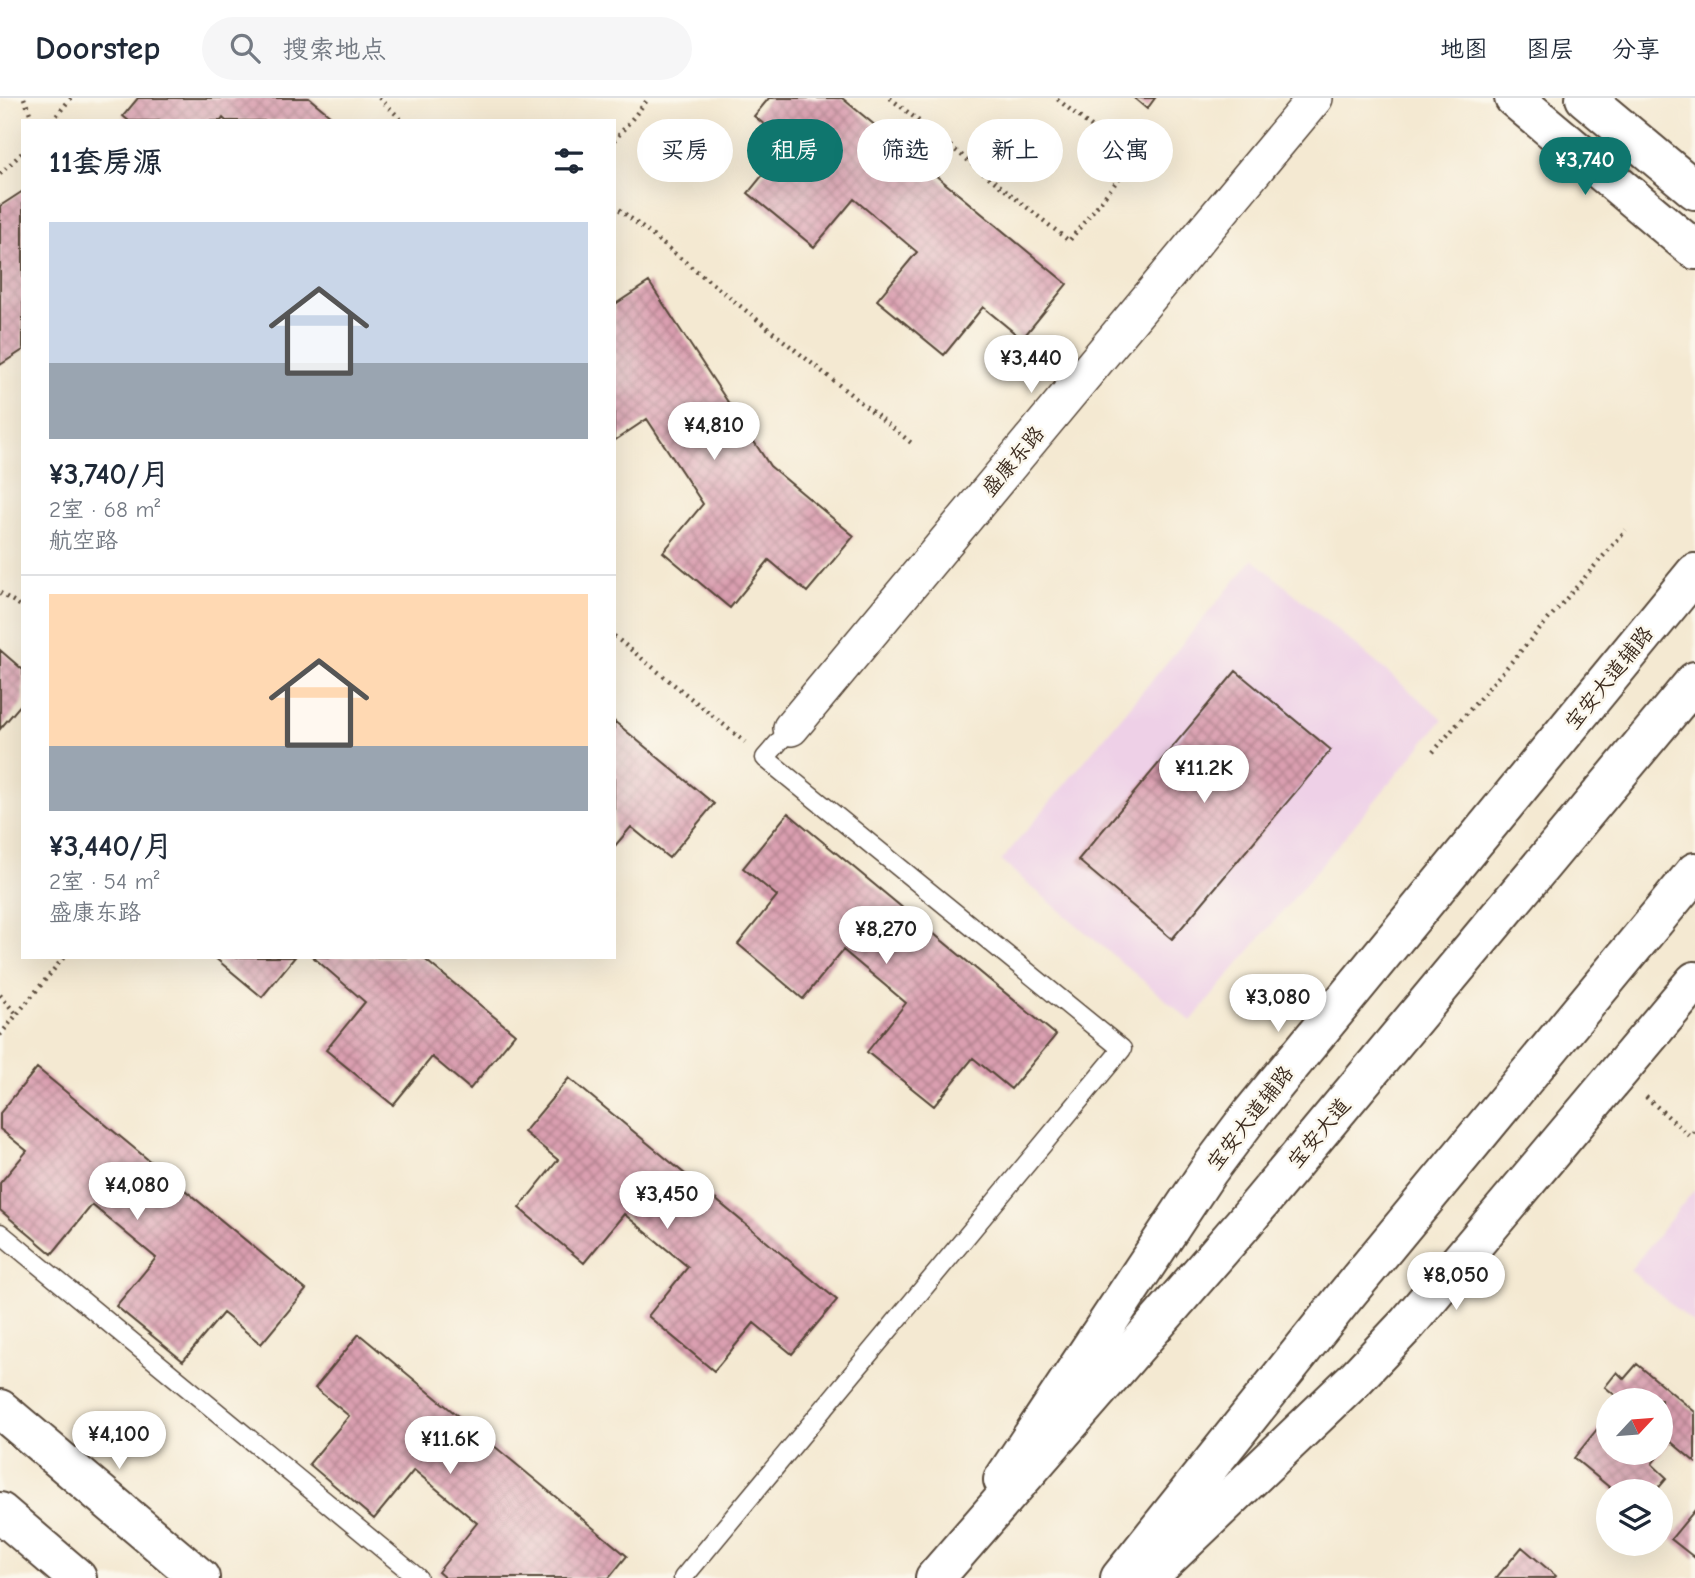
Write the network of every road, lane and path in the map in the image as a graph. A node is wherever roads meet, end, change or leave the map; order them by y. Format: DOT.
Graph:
graph roads {
  1 [pos="24,98"];
  2 [pos="71,98"];
  3 [pos="379,98"];
  4 [pos="649,98"];
  5 [pos="890,98"];
  6 [pos="1056,98"];
  7 [pos="1315,98"];
  8 [pos="1514,98"];
  9 [pos="1585,98"];
  10 [pos="32,119"];
  11 [pos="54,119"];
  12 [pos="401,119"];
  13 [pos="616,139"];
  14 [pos="21,154"];
  15 [pos="0,174"];
  16 [pos="1695,190"];
  17 [pos="616,207"];
  18 [pos="1695,250"];
  19 [pos="914,445"];
  20 [pos="1626,530"];
  21 [pos="1695,573"];
  22 [pos="0,593"];
  23 [pos="21,606"];
  24 [pos="616,638"];
  25 [pos="1695,681"];
  26 [pos="791,728"];
  27 [pos="1433,752"];
  28 [pos="765,758"];
  29 [pos="1695,872"];
  30 [pos="62,959"];
  31 [pos="1695,981"];
  32 [pos="0,995"];
  33 [pos="17,1015"];
  34 [pos="0,1035"];
  35 [pos="1644,1095"];
  36 [pos="1695,1130"];
  37 [pos="0,1233"];
  38 [pos="0,1409"];
  39 [pos="0,1512"];
  40 [pos="943,1569"];
  41 [pos="78,1578"];
  42 [pos="200,1578"];
  43 [pos="418,1578"];
  44 [pos="684,1578"];
  45 [pos="1120,1578"];
  46 [pos="1147,1578"];
  1 -- 10 [label="path"];
  2 -- 11 [label="path"];
  3 -- 12 [label="path"];
  4 -- 13 [label="path"];
  5 -- 6 [label="path"];
  7 -- 26 [label="street, 盛康东路"];
  8 -- 18 [label="main road"];
  9 -- 16 [label="main road"];
  14 -- 15 [label="path"];
  17 -- 19 [label="path"];
  20 -- 27 [label="path"];
  21 -- 40 [label="main road, 宝安大道辅路"];
  22 -- 23 [label="path"];
  24 -- 28 [label="path"];
  25 -- 40 [label="main road, 宝安大道"];
  26 -- 28 [label="lane"];
  28 -- 44 [label="lane"];
  29 -- 45 [label="main road"];
  30 -- 33 [label="path"];
  31 -- 46 [label="main road"];
  32 -- 33 [label="path"];
  33 -- 34 [label="path"];
  35 -- 36 [label="path"];
  37 -- 43 [label="lane"];
  38 -- 42 [label="main road"];
  39 -- 41 [label="main road"];
}
